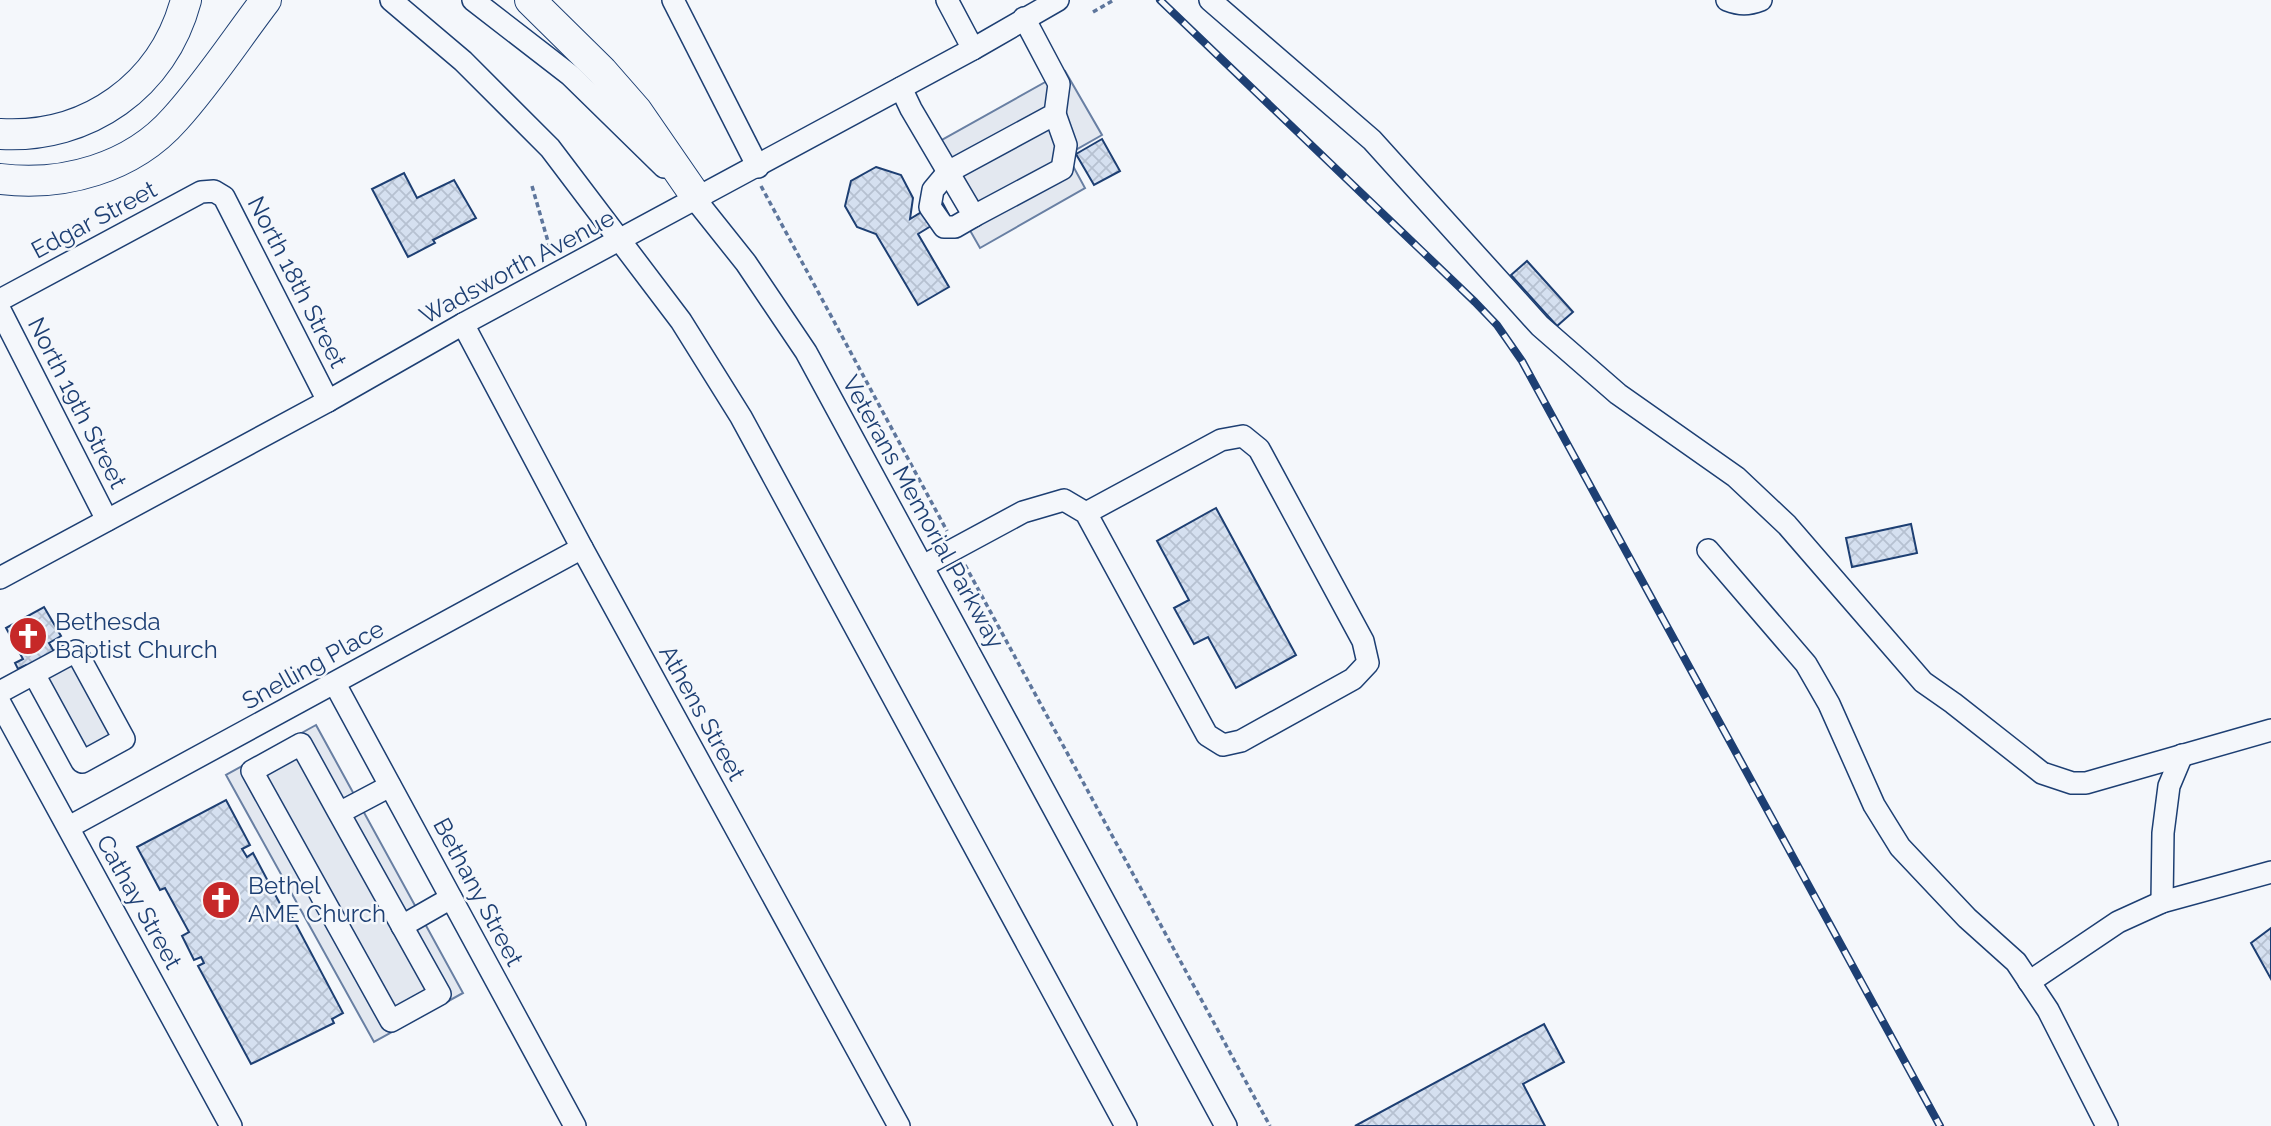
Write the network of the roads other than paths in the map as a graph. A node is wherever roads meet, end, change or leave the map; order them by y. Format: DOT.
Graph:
graph roads {
  1 [pos="186,0"];
  2 [pos="266,0"];
  3 [pos="391,0"];
  4 [pos="473,0"];
  5 [pos="530,0"];
  6 [pos="673,0"];
  7 [pos="947,0"];
  8 [pos="1058,0"];
  9 [pos="1210,0"];
  10 [pos="1761,0"];
  11 [pos="1732,2"];
  12 [pos="1024,18"];
  13 [pos="973,49"];
  14 [pos="901,88"];
  15 [pos="1055,114"];
  16 [pos="0,134"];
  17 [pos="758,167"];
  18 [pos="948,172"];
  19 [pos="0,179"];
  20 [pos="214,191"];
  21 [pos="697,198"];
  22 [pos="974,216"];
  23 [pos="621,241"];
  24 [pos="0,300"];
  25 [pos="0,310"];
  26 [pos="463,324"];
  27 [pos="328,401"];
  28 [pos="1086,513"];
  29 [pos="107,520"];
  30 [pos="582,548"];
  31 [pos="1708,550"];
  32 [pos="923,566"];
  33 [pos="0,578"];
  34 [pos="34,674"];
  35 [pos="335,684"];
  36 [pos="0,692"];
  37 [pos="0,703"];
  38 [pos="2271,730"];
  39 [pos="234,738"];
  40 [pos="2182,755"];
  41 [pos="252,771"];
  42 [pos="390,786"];
  43 [pos="339,813"];
  44 [pos="69,827"];
  45 [pos="2271,872"];
  46 [pos="451,898"];
  47 [pos="2162,902"];
  48 [pos="402,926"];
  49 [pos="2029,982"];
  50 [pos="231,1126"];
  51 [pos="575,1126"];
  52 [pos="899,1126"];
  53 [pos="1126,1126"];
  54 [pos="1227,1126"];
  55 [pos="2107,1126"];
  1 -- 16 [label="highway"];
  2 -- 19 [label="highway"];
  3 -- 23 [label="street"];
  4 -- 21 [label="street, Veterans Memorial Parkway"];
  5 -- 21 [label="highway"];
  6 -- 17 [label="street"];
  7 -- 13 [label="street"];
  8 -- 12 [label="street, Wadsworth Avenue"];
  9 -- 40 [label="street"];
  10 -- 11 [label="street"];
  12 -- 13 [label="street, Wadsworth Avenue"];
  12 -- 15 [label="street"];
  13 -- 14 [label="street, Wadsworth Avenue"];
  14 -- 17 [label="street, Wadsworth Avenue"];
  14 -- 18 [label="street"];
  15 -- 18 [label="street"];
  15 -- 22 [label="street"];
  17 -- 21 [label="street, Wadsworth Avenue"];
  18 -- 22 [label="street"];
  18 -- 22 [label="street"];
  20 -- 24 [label="street, Edgar Street"];
  20 -- 27 [label="street, North 18th Street"];
  21 -- 23 [label="street, Wadsworth Avenue"];
  21 -- 32 [label="street, Veterans Memorial Parkway"];
  23 -- 26 [label="street, Wadsworth Avenue"];
  23 -- 53 [label="street"];
  25 -- 29 [label="street, North 19th Street"];
  26 -- 27 [label="street, Wadsworth Avenue"];
  26 -- 30 [label="street, Athens Street"];
  27 -- 29 [label="street, Wadsworth Avenue"];
  28 -- 28 [label="street"];
  28 -- 32 [label="street"];
  29 -- 33 [label="street, Wadsworth Avenue"];
  30 -- 35 [label="street, Snelling Place"];
  30 -- 52 [label="street, Athens Street"];
  31 -- 49 [label="street"];
  32 -- 54 [label="street, Veterans Memorial Parkway"];
  34 -- 34 [label="street"];
  34 -- 36 [label="street"];
  35 -- 39 [label="street, Snelling Place"];
  35 -- 42 [label="street, Bethany Street"];
  37 -- 44 [label="street, Cathay Street"];
  38 -- 40 [label="street"];
  39 -- 41 [label="street"];
  39 -- 44 [label="street, Snelling Place"];
  40 -- 47 [label="street"];
  41 -- 43 [label="street"];
  41 -- 48 [label="street"];
  42 -- 43 [label="street"];
  42 -- 46 [label="street, Bethany Street"];
  43 -- 48 [label="street"];
  44 -- 50 [label="street, Cathay Street"];
  45 -- 47 [label="street"];
  46 -- 48 [label="street"];
  46 -- 51 [label="street, Bethany Street"];
  47 -- 49 [label="street"];
  49 -- 55 [label="street"];
}
